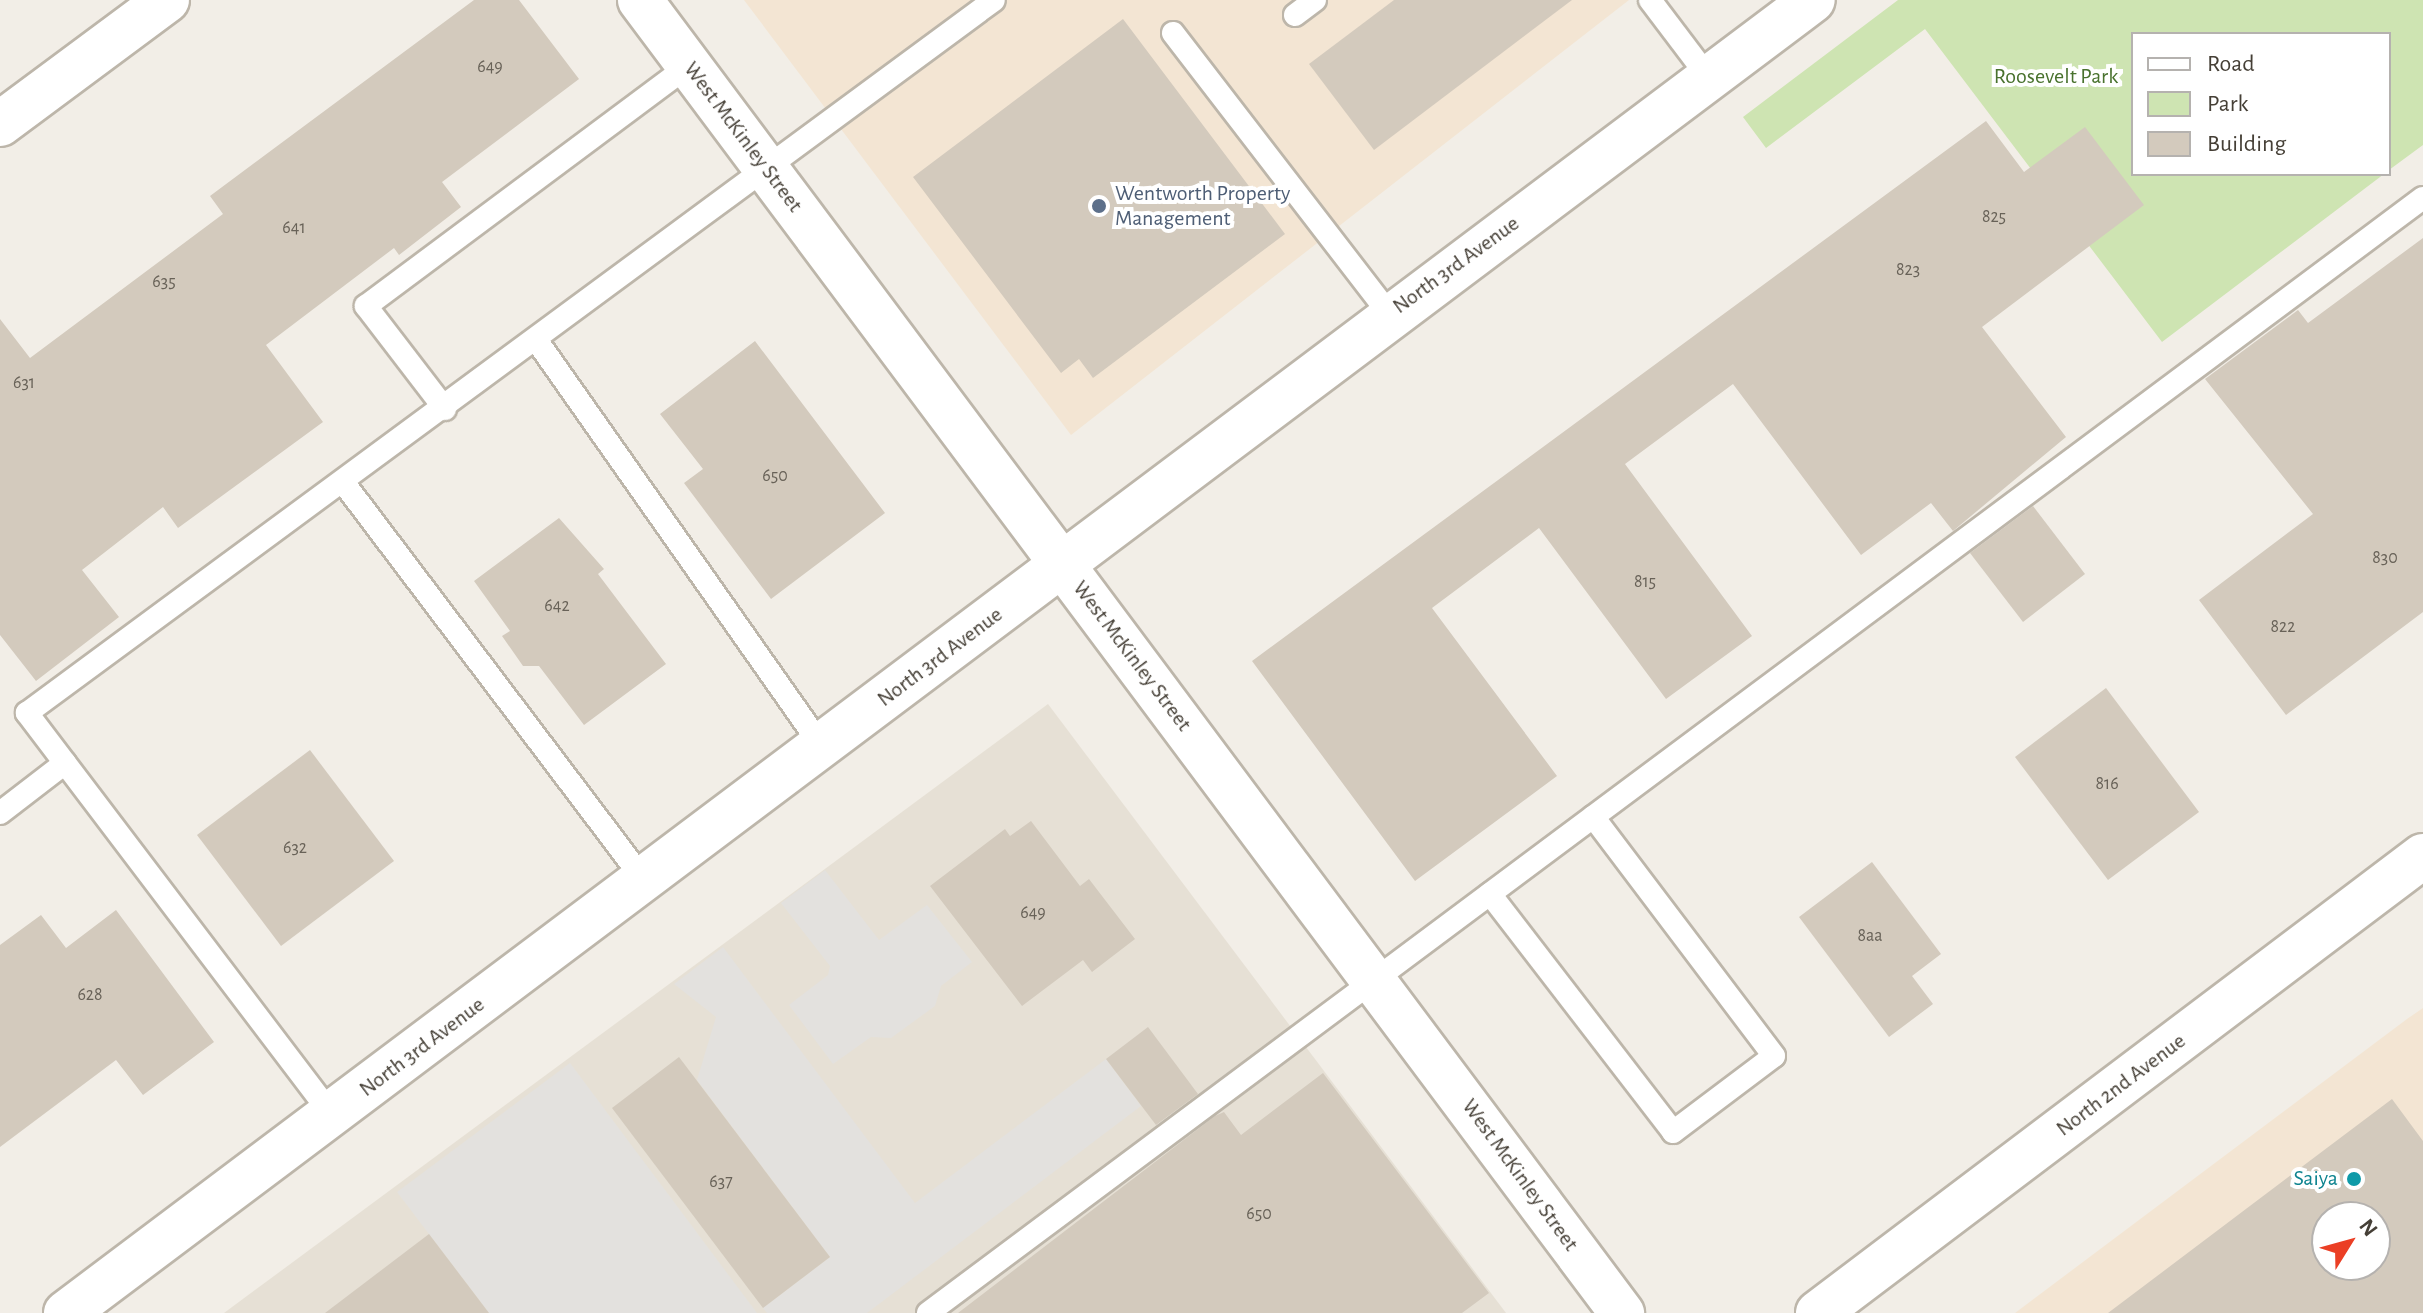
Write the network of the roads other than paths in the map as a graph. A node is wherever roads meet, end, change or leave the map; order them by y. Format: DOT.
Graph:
graph roads {
  1 [pos="167,0"];
  2 [pos="640,0"];
  3 [pos="994,0"];
  4 [pos="1315,0"];
  5 [pos="1650,0"];
  6 [pos="1813,0"];
  7 [pos="1295,15"];
  8 [pos="1173,33"];
  9 [pos="689,65"];
  10 [pos="1709,78"];
  11 [pos="0,124"];
  12 [pos="769,171"];
  13 [pos="2423,198"];
  14 [pos="1389,313"];
  15 [pos="537,341"];
  16 [pos="445,409"];
  17 [pos="343,482"];
  18 [pos="1062,564"];
  19 [pos="822,746"];
  20 [pos="65,763"];
  21 [pos="0,813"];
  22 [pos="1593,817"];
  23 [pos="2423,856"];
  24 [pos="644,880"];
  25 [pos="1490,894"];
  26 [pos="1375,979"];
  27 [pos="332,1115"];
  28 [pos="66,1313"];
  29 [pos="928,1313"];
  30 [pos="1622,1313"];
  31 [pos="1818,1313"];
  1 -- 11 [label="street"];
  2 -- 9 [label="street, West McKinley Street"];
  3 -- 12 [label="lane"];
  4 -- 7 [label="lane"];
  5 -- 10 [label="lane"];
  6 -- 10 [label="street, North 3rd Avenue"];
  8 -- 14 [label="lane"];
  9 -- 12 [label="street, West McKinley Street"];
  9 -- 16 [label="lane"];
  10 -- 14 [label="street, North 3rd Avenue"];
  12 -- 15 [label="lane"];
  12 -- 18 [label="street, West McKinley Street"];
  13 -- 22 [label="lane"];
  14 -- 18 [label="street, North 3rd Avenue"];
  15 -- 16 [label="lane"];
  15 -- 19 [label="lane"];
  16 -- 17 [label="lane"];
  17 -- 20 [label="lane"];
  17 -- 24 [label="lane"];
  18 -- 19 [label="street, North 3rd Avenue"];
  18 -- 26 [label="street, West McKinley Street"];
  19 -- 24 [label="street, North 3rd Avenue"];
  20 -- 21 [label="lane"];
  20 -- 27 [label="lane"];
  22 -- 25 [label="lane"];
  22 -- 25 [label="lane"];
  23 -- 31 [label="street, North 2nd Avenue"];
  24 -- 27 [label="street, North 3rd Avenue"];
  25 -- 26 [label="lane"];
  26 -- 29 [label="lane"];
  26 -- 30 [label="street, West McKinley Street"];
  27 -- 28 [label="street, North 3rd Avenue"];
}
